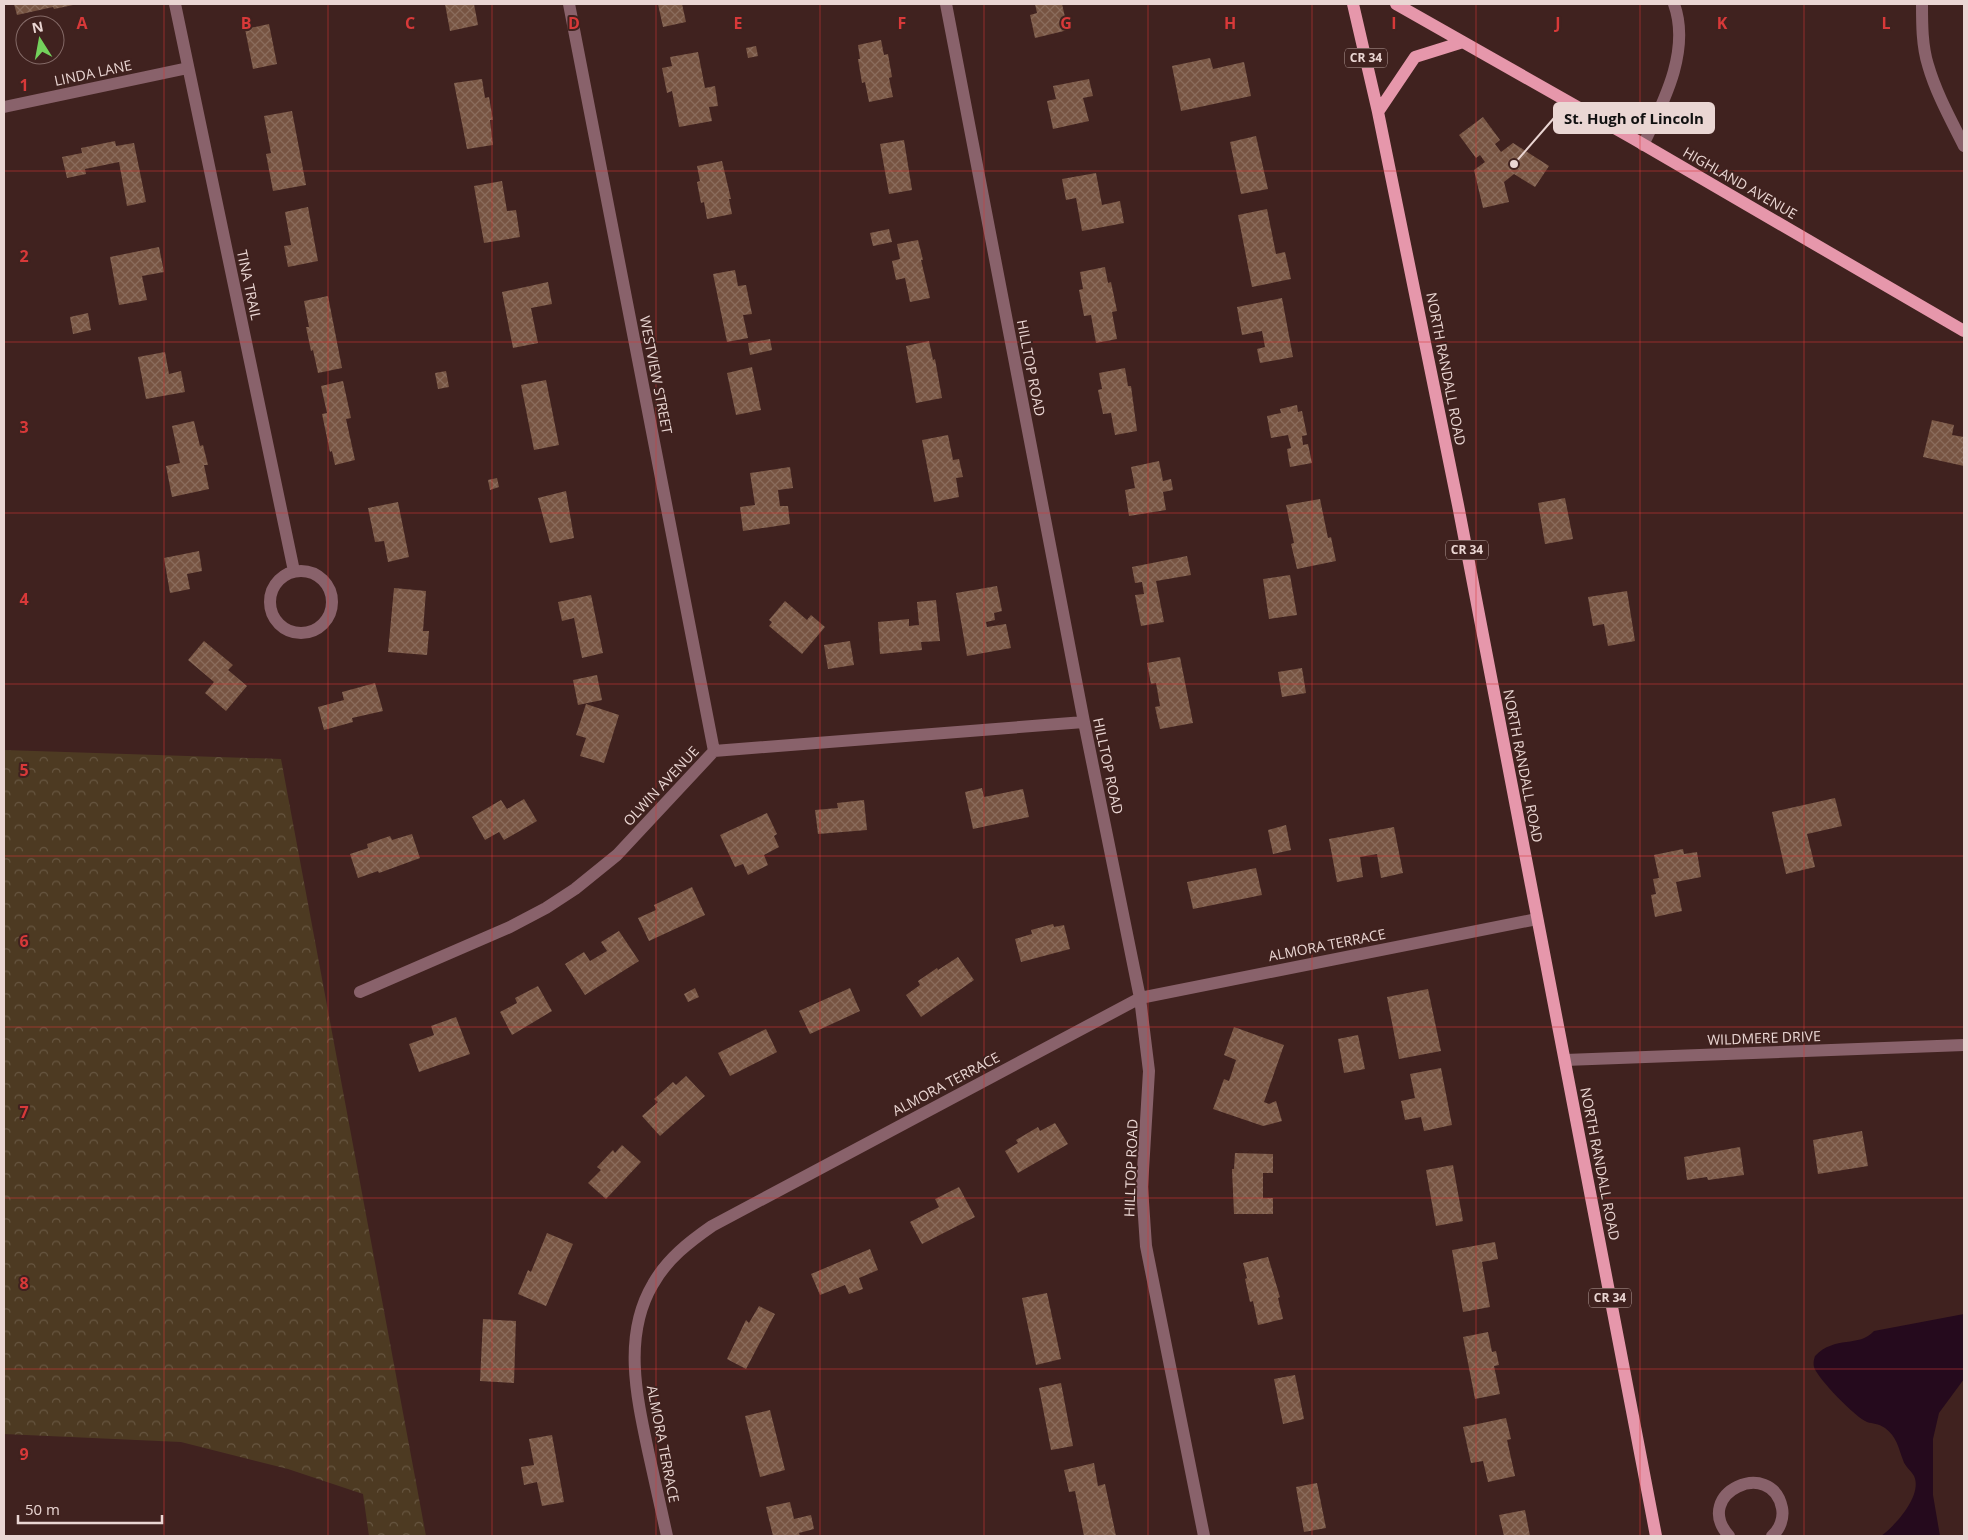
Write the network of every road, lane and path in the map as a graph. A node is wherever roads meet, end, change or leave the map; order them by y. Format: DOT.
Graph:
graph roads {
  1 [pos="175,4"];
  2 [pos="569,4"];
  3 [pos="946,4"];
  4 [pos="1353,4"];
  5 [pos="1396,4"];
  6 [pos="1674,4"];
  7 [pos="1922,4"];
  8 [pos="1462,42"];
  9 [pos="188,68"];
  10 [pos="4,107"];
  11 [pos="1378,112"];
  12 [pos="1643,145"];
  13 [pos="1964,146"];
  14 [pos="1964,331"];
  15 [pos="294,572"];
  16 [pos="1084,722"];
  17 [pos="714,751"];
  18 [pos="1537,919"];
  19 [pos="360,992"];
  20 [pos="1140,998"];
  21 [pos="1964,1045"];
  22 [pos="1565,1060"];
  23 [pos="1720,1523"];
  24 [pos="667,1536"];
  25 [pos="1204,1536"];
  26 [pos="1656,1536"];
  27 [pos="1723,1536"];
  28 [pos="1729,1536"];
  29 [pos="1772,1536"];
  1 -- 9 [label="street, TINA TRAIL"];
  2 -- 17 [label="street, WESTVIEW STREET"];
  3 -- 16 [label="street, HILLTOP ROAD"];
  4 -- 11 [label="main road, NORTH RANDALL ROAD / CR 34"];
  5 -- 8 [label="main road, HIGHLAND AVENUE"];
  6 -- 12 [label="street"];
  7 -- 13 [label="street"];
  8 -- 11 [label="main road"];
  8 -- 12 [label="main road, HIGHLAND AVENUE"];
  9 -- 10 [label="street, LINDA LANE"];
  9 -- 15 [label="street, TINA TRAIL"];
  11 -- 18 [label="main road, NORTH RANDALL ROAD / CR 34"];
  12 -- 14 [label="main road, HIGHLAND AVENUE"];
  15 -- 15 [label="street"];
  16 -- 17 [label="street, OLWIN AVENUE"];
  16 -- 20 [label="street, HILLTOP ROAD"];
  17 -- 19 [label="street, OLWIN AVENUE"];
  18 -- 20 [label="street, ALMORA TERRACE"];
  18 -- 22 [label="main road, NORTH RANDALL ROAD / CR 34"];
  20 -- 24 [label="street, ALMORA TERRACE"];
  20 -- 25 [label="street, HILLTOP ROAD"];
  21 -- 22 [label="street, WILDMERE DRIVE"];
  22 -- 26 [label="main road, NORTH RANDALL ROAD / CR 34"];
  23 -- 27 [label="street"];
  23 -- 28 [label="street"];
  23 -- 29 [label="street"];
}
